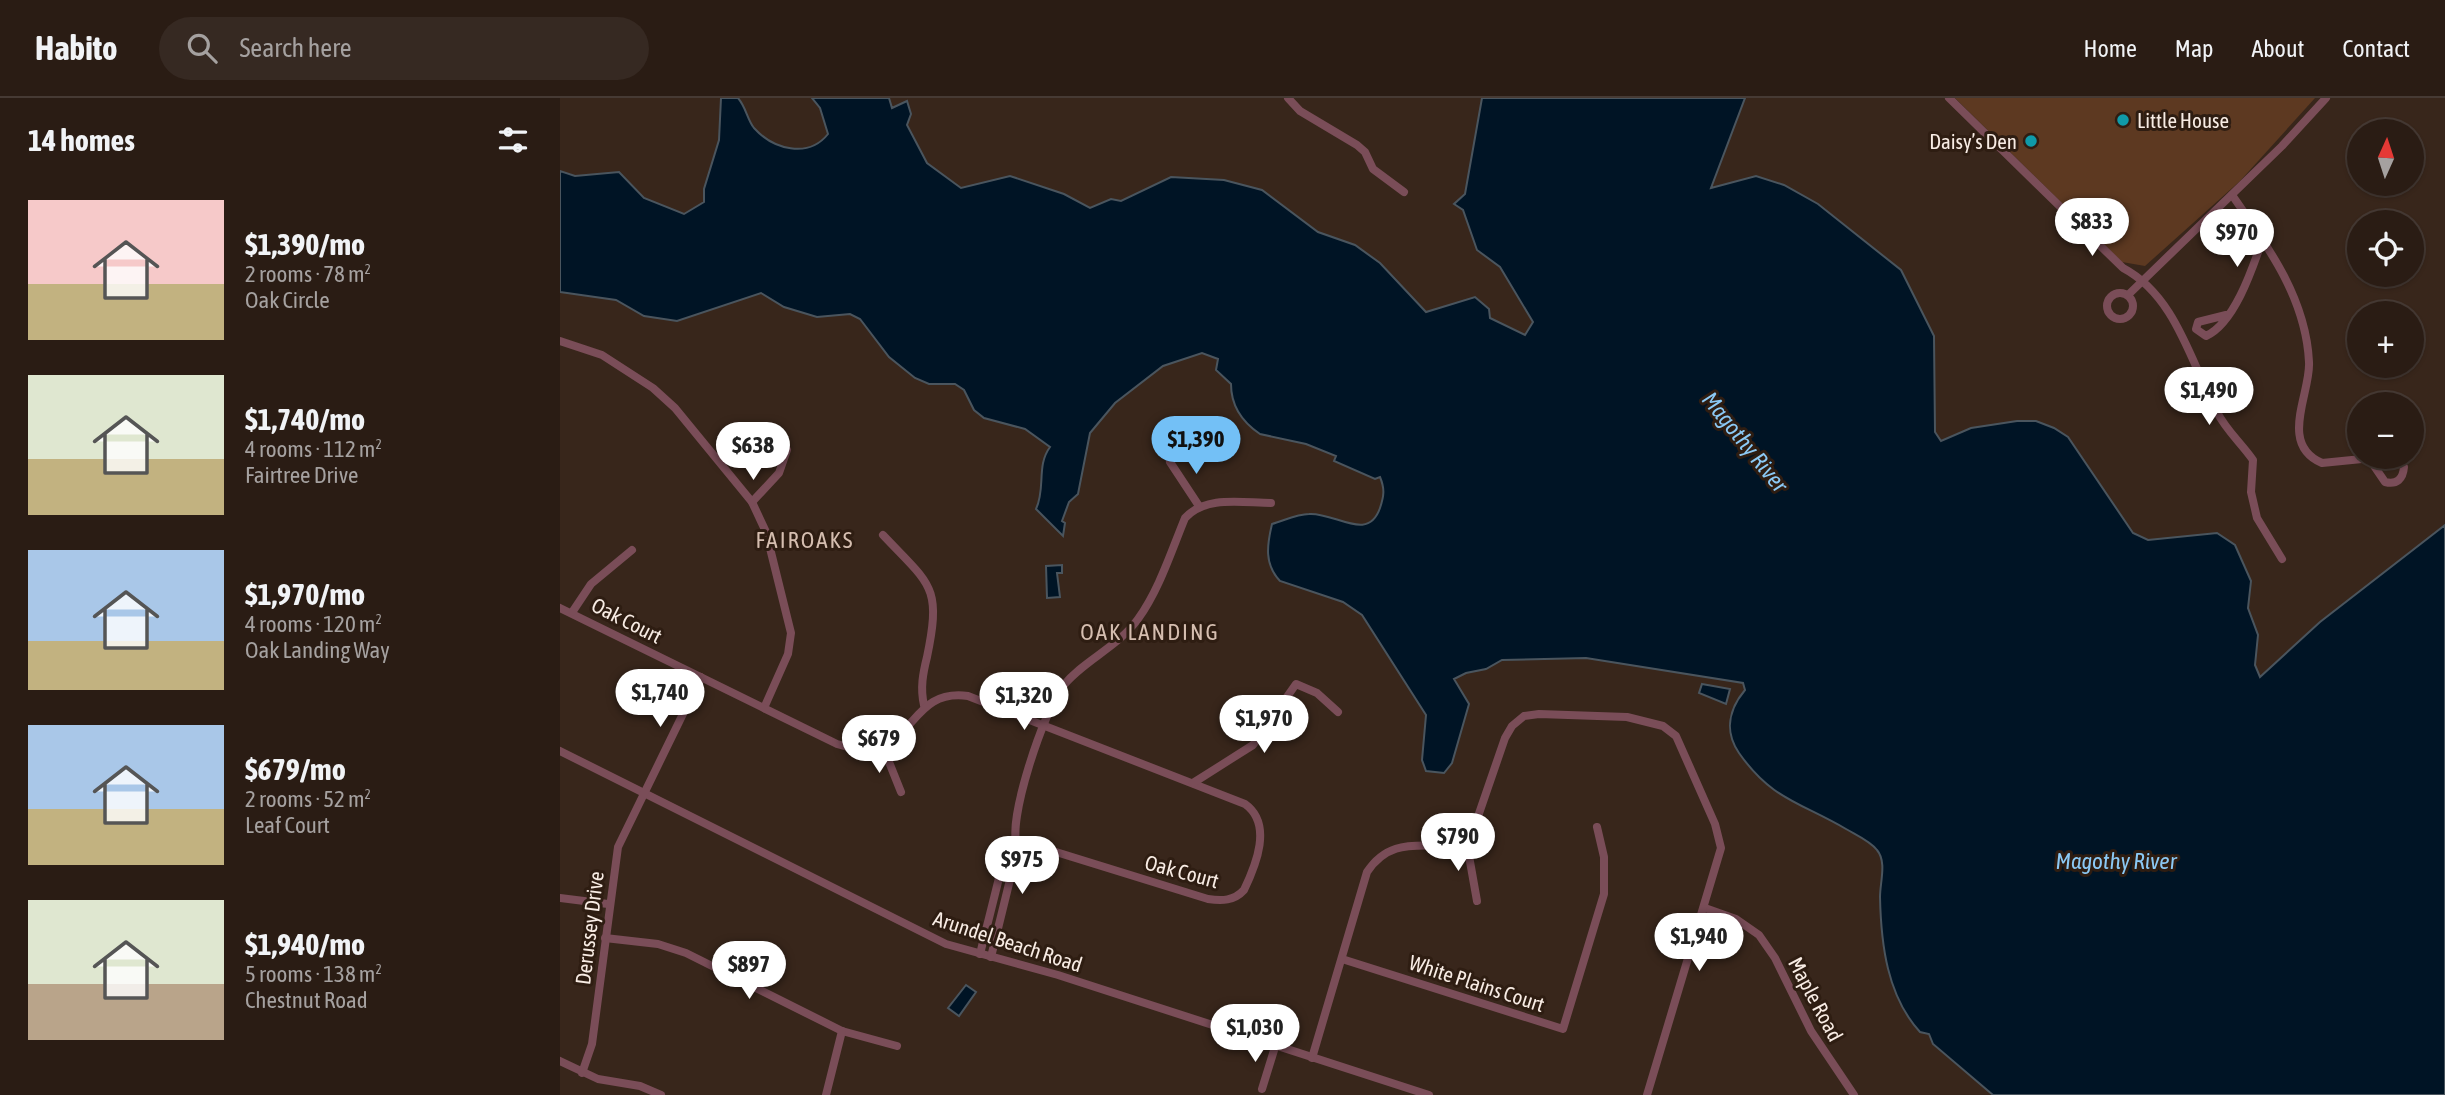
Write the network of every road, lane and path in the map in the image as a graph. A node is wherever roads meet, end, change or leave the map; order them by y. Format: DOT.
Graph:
graph roads {
  1 [pos="1288,98"];
  2 [pos="1949,98"];
  3 [pos="2326,98"];
  4 [pos="1404,192"];
  5 [pos="2232,194"];
  6 [pos="2263,238"];
  7 [pos="2143,280"];
  8 [pos="2128,295"];
  9 [pos="2226,315"];
  10 [pos="560,341"];
  11 [pos="787,450"];
  12 [pos="2347,461"];
  13 [pos="1170,462"];
  14 [pos="2376,469"];
  15 [pos="2404,469"];
  16 [pos="752,502"];
  17 [pos="1271,503"];
  18 [pos="1199,506"];
  19 [pos="883,535"];
  20 [pos="632,550"];
  21 [pos="2282,559"];
  22 [pos="560,608"];
  23 [pos="573,611"];
  24 [pos="701,677"];
  25 [pos="925,705"];
  26 [pos="764,708"];
  27 [pos="1338,712"];
  28 [pos="1042,723"];
  29 [pos="883,747"];
  30 [pos="560,751"];
  31 [pos="1193,783"];
  32 [pos="901,792"];
  33 [pos="645,793"];
  34 [pos="1597,827"];
  35 [pos="1014,839"];
  36 [pos="1466,839"];
  37 [pos="560,898"];
  38 [pos="1477,901"];
  39 [pos="608,904"];
  40 [pos="1705,908"];
  41 [pos="605,938"];
  42 [pos="980,954"];
  43 [pos="991,957"];
  44 [pos="1342,959"];
  45 [pos="842,1031"];
  46 [pos="897,1046"];
  47 [pos="1275,1047"];
  48 [pos="1312,1059"];
  49 [pos="560,1061"];
  50 [pos="582,1073"];
  51 [pos="1262,1089"];
  52 [pos="1409,1092"];
  53 [pos="661,1095"];
  54 [pos="827,1095"];
  55 [pos="1429,1095"];
  56 [pos="1647,1095"];
  57 [pos="1854,1095"];
  1 -- 4 [label="street"];
  2 -- 7 [label="street"];
  3 -- 5 [label="street"];
  5 -- 6 [label="street"];
  5 -- 7 [label="street"];
  6 -- 9 [label="street"];
  6 -- 12 [label="street"];
  7 -- 8 [label="street"];
  7 -- 21 [label="street"];
  10 -- 16 [label="street"];
  11 -- 16 [label="street"];
  13 -- 18 [label="street"];
  14 -- 15 [label="street"];
  16 -- 26 [label="street"];
  17 -- 18 [label="street"];
  18 -- 28 [label="street"];
  19 -- 25 [label="street"];
  20 -- 23 [label="street"];
  22 -- 23 [label="street, Oak Court"];
  23 -- 24 [label="street, Oak Court"];
  24 -- 26 [label="street, Oak Court"];
  24 -- 33 [label="street, Derussey Drive"];
  25 -- 28 [label="street, Oak Court"];
  25 -- 29 [label="street"];
  26 -- 29 [label="street, Oak Court"];
  27 -- 31 [label="street"];
  28 -- 31 [label="street, Oak Court"];
  28 -- 35 [label="street"];
  29 -- 32 [label="street"];
  30 -- 33 [label="street, Arundel Beach Road"];
  31 -- 35 [label="street, Oak Court"];
  33 -- 39 [label="street, Derussey Drive"];
  33 -- 42 [label="street, Arundel Beach Road"];
  34 -- 44 [label="street, White Plains Court"];
  35 -- 42 [label="street"];
  35 -- 43 [label="street"];
  36 -- 38 [label="street"];
  36 -- 40 [label="street"];
  36 -- 44 [label="street"];
  37 -- 39 [label="street"];
  39 -- 41 [label="street, Derussey Drive"];
  40 -- 56 [label="street"];
  40 -- 57 [label="street, Maple Road"];
  41 -- 45 [label="street"];
  41 -- 50 [label="street, Derussey Drive"];
  42 -- 43 [label="street, Arundel Beach Road"];
  43 -- 47 [label="street, Arundel Beach Road"];
  44 -- 48 [label="street"];
  45 -- 46 [label="street"];
  45 -- 54 [label="street"];
  47 -- 48 [label="street, Arundel Beach Road"];
  47 -- 51 [label="street"];
  48 -- 52 [label="street, Arundel Beach Road"];
  49 -- 50 [label="street"];
  50 -- 53 [label="street"];
  52 -- 55 [label="street, Arundel Beach Road"];
}
